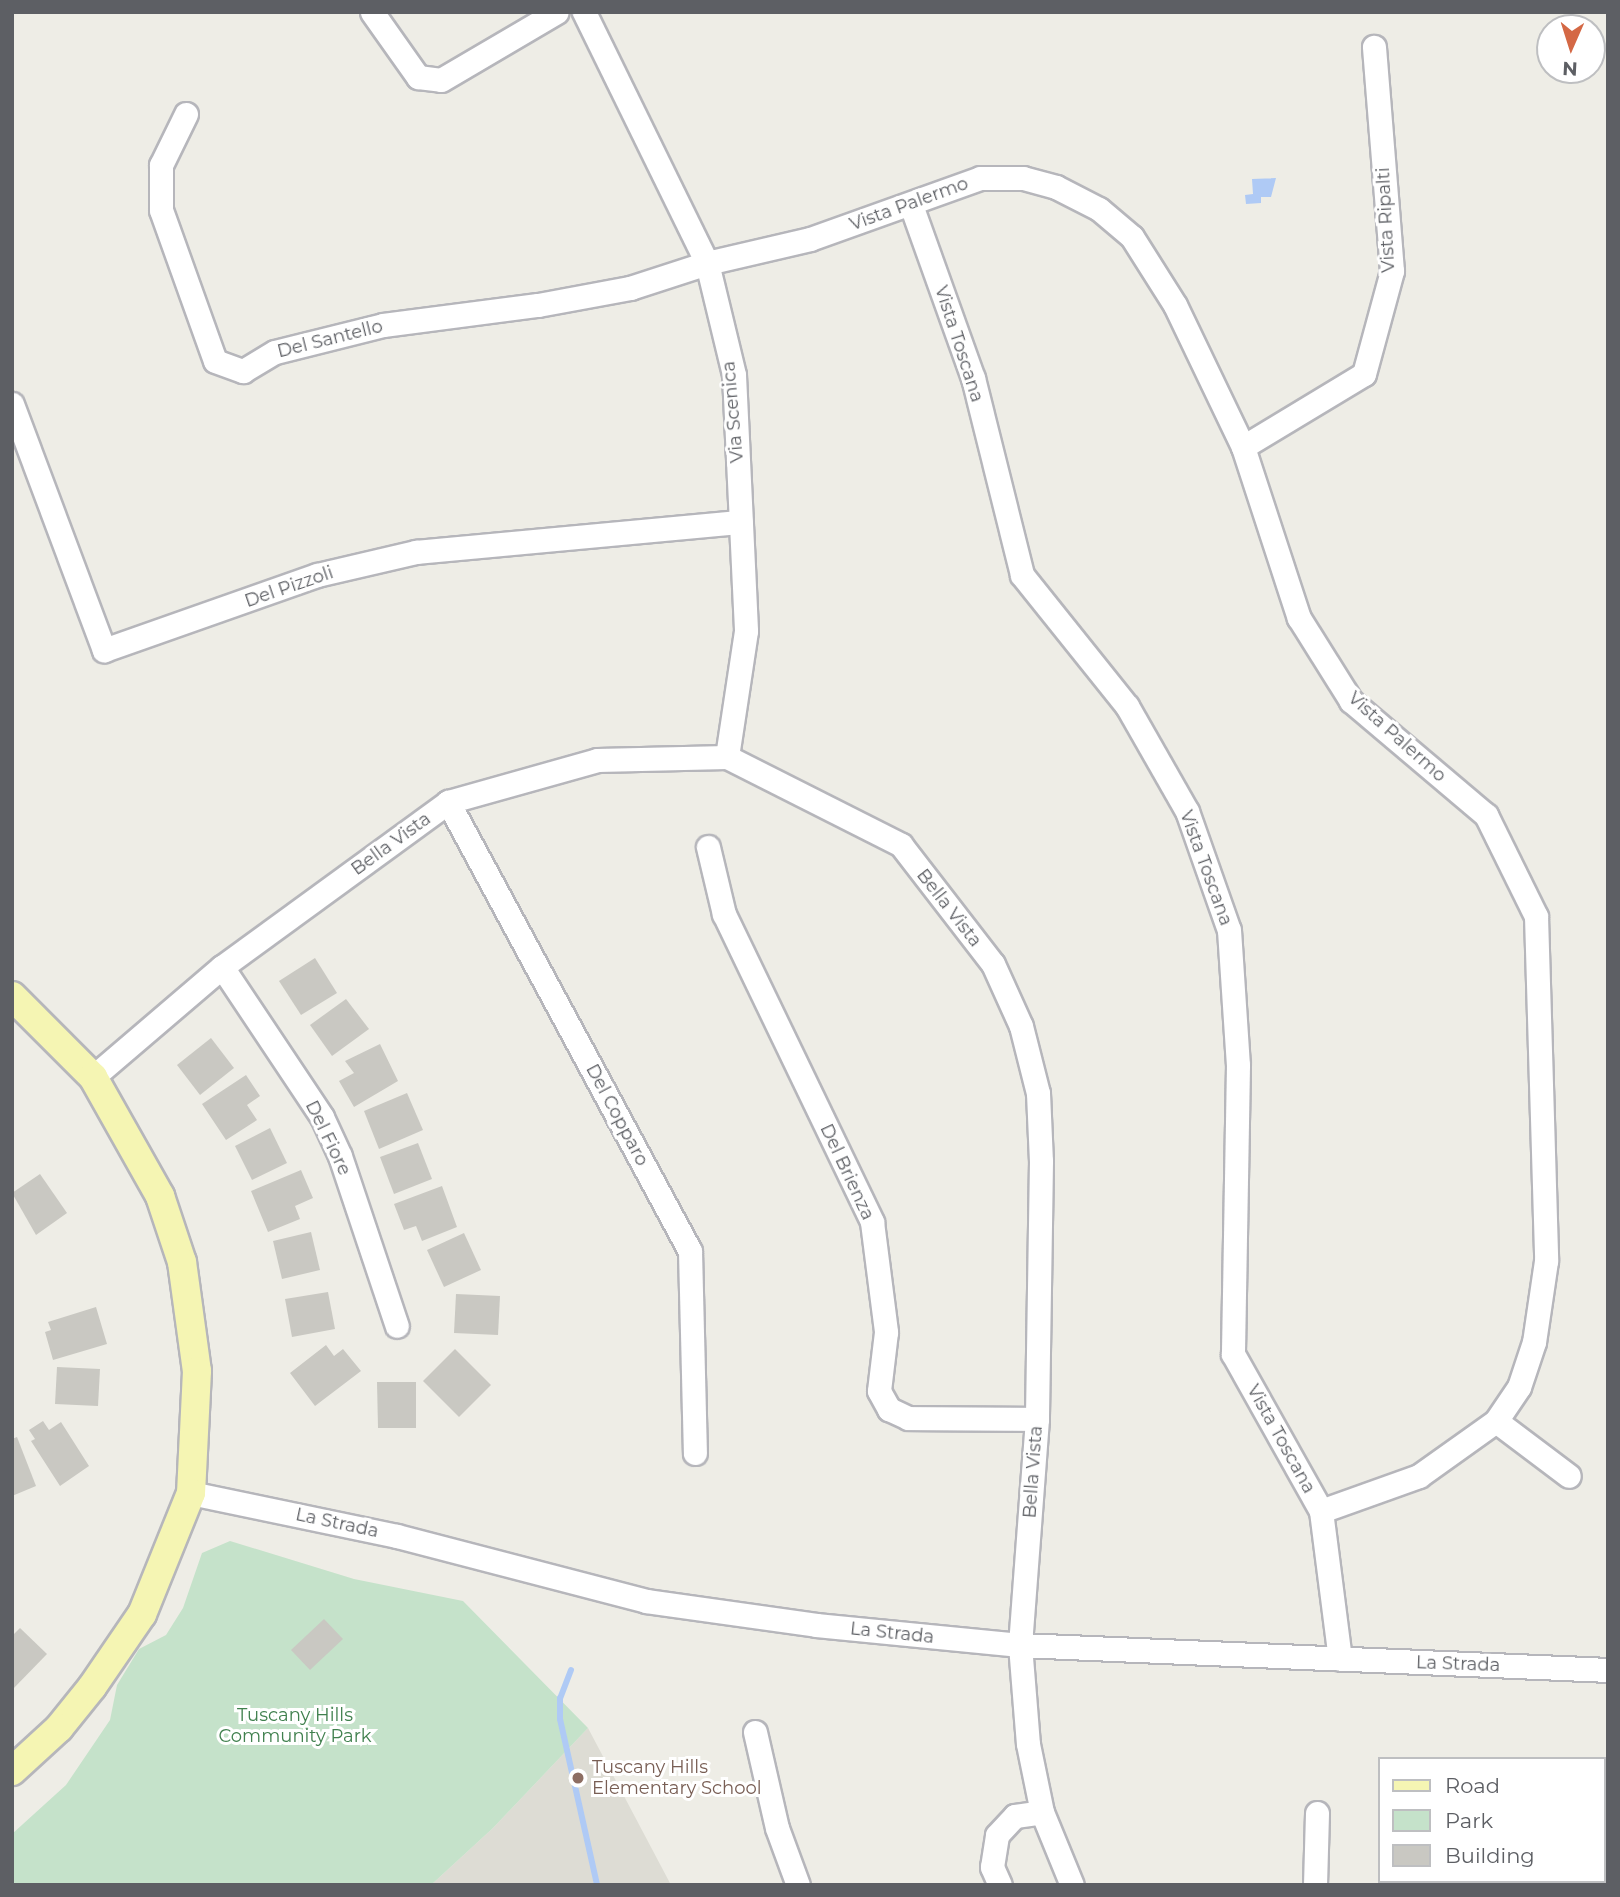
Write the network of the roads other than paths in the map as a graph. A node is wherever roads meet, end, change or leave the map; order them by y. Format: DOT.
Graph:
graph roads {
  1 [pos="372,12"];
  2 [pos="558,12"];
  3 [pos="584,12"];
  4 [pos="1374,47"];
  5 [pos="186,114"];
  6 [pos="911,205"];
  7 [pos="707,263"];
  8 [pos="12,404"];
  9 [pos="1243,447"];
  10 [pos="741,522"];
  11 [pos="727,757"];
  12 [pos="448,802"];
  13 [pos="708,847"];
  14 [pos="222,967"];
  15 [pos="12,996"];
  16 [pos="93,1077"];
  17 [pos="397,1326"];
  18 [pos="1037,1419"];
  19 [pos="1496,1421"];
  20 [pos="695,1454"];
  21 [pos="1569,1476"];
  22 [pos="191,1493"];
  23 [pos="1321,1511"];
  24 [pos="1020,1646"];
  25 [pos="1340,1659"];
  26 [pos="1608,1670"];
  27 [pos="755,1732"];
  28 [pos="16,1759"];
  29 [pos="1042,1812"];
  30 [pos="1317,1814"];
  31 [pos="798,1885"];
  32 [pos="1000,1885"];
  33 [pos="1072,1885"];
  34 [pos="1315,1885"];
  1 -- 2 [label="street"];
  3 -- 7 [label="street, Via Scenica"];
  4 -- 9 [label="street, Vista Ripalti"];
  5 -- 7 [label="street, Del Santello"];
  6 -- 7 [label="street, Vista Palermo"];
  6 -- 9 [label="street, Vista Palermo"];
  6 -- 23 [label="street, Vista Toscana"];
  7 -- 10 [label="street, Via Scenica"];
  8 -- 10 [label="street, Del Pizzoli"];
  9 -- 19 [label="street, Vista Palermo"];
  10 -- 11 [label="street, Via Scenica"];
  11 -- 12 [label="street, Bella Vista"];
  11 -- 18 [label="street, Bella Vista"];
  12 -- 14 [label="street, Bella Vista"];
  12 -- 20 [label="street, Del Copparo"];
  13 -- 18 [label="street, Del Brienza"];
  14 -- 16 [label="street, Bella Vista"];
  14 -- 17 [label="street, Del Fiore"];
  15 -- 16 [label="main road"];
  16 -- 22 [label="main road"];
  18 -- 24 [label="street, Bella Vista"];
  19 -- 21 [label="street"];
  19 -- 23 [label="street, Vista Palermo"];
  22 -- 24 [label="street, La Strada"];
  22 -- 28 [label="main road"];
  23 -- 25 [label="street, Vista Toscana"];
  24 -- 25 [label="street, La Strada"];
  24 -- 29 [label="street, Bella Vista"];
  25 -- 26 [label="street, La Strada"];
  27 -- 31 [label="street"];
  29 -- 32 [label="street"];
  29 -- 33 [label="street, Bella Vista"];
  30 -- 34 [label="street"];
}
